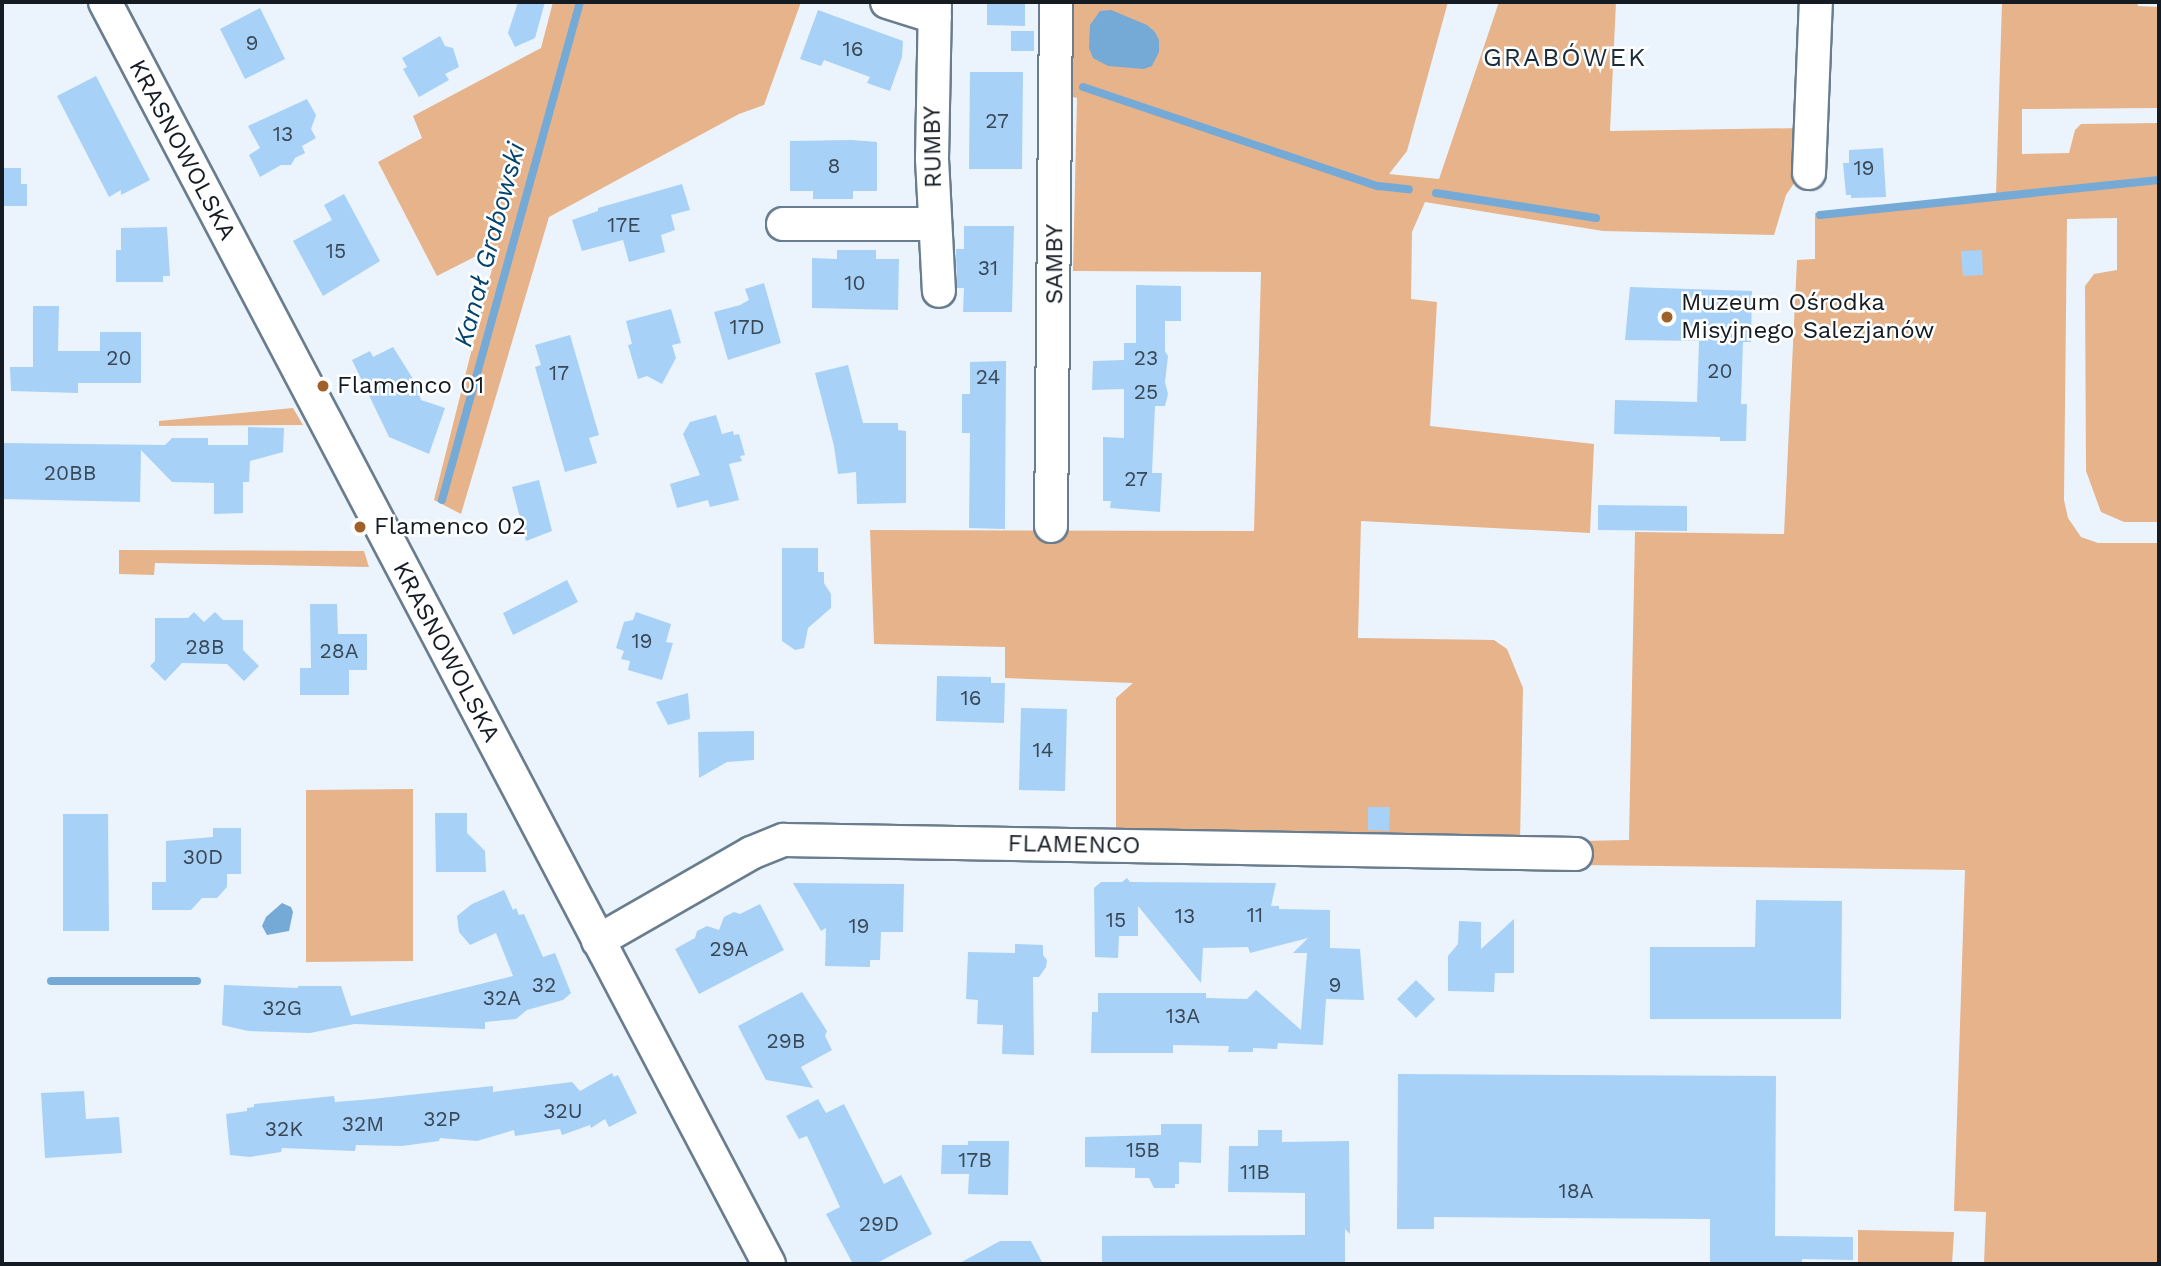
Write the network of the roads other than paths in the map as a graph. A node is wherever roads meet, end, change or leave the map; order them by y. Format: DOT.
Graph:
graph roads {
  1 [pos="105,2"];
  2 [pos="887,2"];
  3 [pos="1056,2"];
  4 [pos="1816,2"];
  5 [pos="935,10"];
  6 [pos="1809,173"];
  7 [pos="783,224"];
  8 [pos="934,224"];
  9 [pos="939,291"];
  10 [pos="1051,526"];
  11 [pos="1576,854"];
  12 [pos="598,941"];
  13 [pos="769,1264"];
  1 -- 12 [label="street, KRASNOWOLSKA"];
  2 -- 5 [label="street"];
  3 -- 10 [label="street, SAMBY"];
  4 -- 6 [label="street"];
  5 -- 8 [label="street, RUMBY"];
  7 -- 8 [label="street"];
  8 -- 9 [label="street, RUMBY"];
  11 -- 12 [label="street, FLAMENCO"];
  12 -- 13 [label="street, KRASNOWOLSKA"];
}
